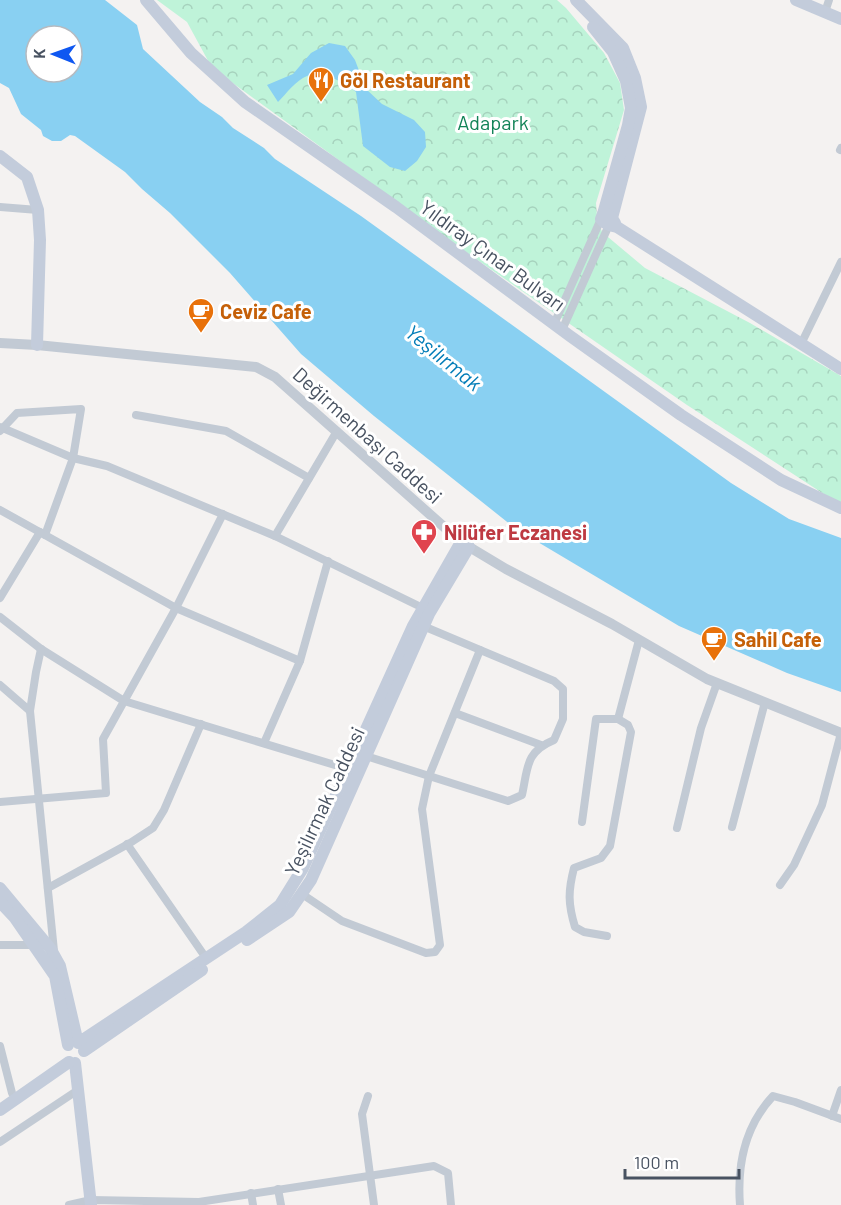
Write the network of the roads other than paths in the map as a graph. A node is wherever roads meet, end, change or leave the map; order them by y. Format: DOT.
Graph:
graph roads {
  1 [pos="146,0"];
  2 [pos="567,0"];
  3 [pos="576,0"];
  4 [pos="796,0"];
  5 [pos="827,6"];
  6 [pos="841,19"];
  7 [pos="0,156"];
  8 [pos="0,207"];
  9 [pos="38,210"];
  10 [pos="608,221"];
  11 [pos="841,261"];
  12 [pos="558,327"];
  13 [pos="802,342"];
  14 [pos="0,343"];
  15 [pos="37,345"];
  16 [pos="841,369"];
  17 [pos="136,416"];
  18 [pos="0,429"];
  19 [pos="337,431"];
  20 [pos="73,458"];
  21 [pos="309,478"];
  22 [pos="841,508"];
  23 [pos="0,510"];
  24 [pos="223,514"];
  25 [pos="42,534"];
  26 [pos="275,536"];
  27 [pos="465,544"];
  28 [pos="328,561"];
  29 [pos="0,598"];
  30 [pos="176,608"];
  31 [pos="423,608"];
  32 [pos="0,618"];
  33 [pos="423,626"];
  34 [pos="639,640"];
  35 [pos="41,649"];
  36 [pos="480,650"];
  37 [pos="300,661"];
  38 [pos="717,683"];
  39 [pos="0,685"];
  40 [pos="124,700"];
  41 [pos="765,702"];
  42 [pos="30,711"];
  43 [pos="455,713"];
  44 [pos="618,719"];
  45 [pos="201,724"];
  46 [pos="841,733"];
  47 [pos="264,744"];
  48 [pos="541,746"];
  49 [pos="366,756"];
  50 [pos="348,769"];
  51 [pos="429,776"];
  52 [pos="39,798"];
  53 [pos="0,802"];
  54 [pos="582,822"];
  55 [pos="732,827"];
  56 [pos="677,828"];
  57 [pos="127,844"];
  58 [pos="780,885"];
  59 [pos="0,888"];
  60 [pos="48,888"];
  61 [pos="302,894"];
  62 [pos="0,902"];
  63 [pos="607,936"];
  64 [pos="0,945"];
  65 [pos="34,945"];
  66 [pos="54,955"];
  67 [pos="206,958"];
  68 [pos="0,1046"];
  69 [pos="73,1053"];
  70 [pos="78,1090"];
  71 [pos="841,1090"];
  72 [pos="12,1093"];
  73 [pos="368,1096"];
  74 [pos="0,1101"];
  75 [pos="0,1110"];
  76 [pos="832,1116"];
  77 [pos="841,1119"];
  78 [pos="0,1143"];
  79 [pos="369,1176"];
  80 [pos="278,1189"];
  81 [pos="251,1193"];
  82 [pos="91,1202"];
  83 [pos="199,1203"];
  84 [pos="69,1205"];
  85 [pos="253,1205"];
  86 [pos="281,1205"];
  87 [pos="374,1205"];
  88 [pos="452,1205"];
  89 [pos="740,1205"];
  1 -- 12 [label="main road, Yıldıray Çınar Bulvarı"];
  2 -- 10 [label="main road"];
  3 -- 10 [label="main road"];
  4 -- 5 [label="main road"];
  5 -- 6 [label="main road"];
  7 -- 9 [label="main road"];
  8 -- 9 [label="street"];
  9 -- 15 [label="main road"];
  10 -- 12 [label="street"];
  10 -- 13 [label="main road"];
  11 -- 13 [label="street"];
  12 -- 22 [label="main road, Yıldıray Çınar Bulvarı"];
  13 -- 16 [label="main road"];
  14 -- 15 [label="street, Değirmenbaşı Caddesi"];
  15 -- 19 [label="street, Değirmenbaşı Caddesi"];
  17 -- 21 [label="street"];
  18 -- 20 [label="street"];
  18 -- 20 [label="street"];
  19 -- 21 [label="street"];
  19 -- 27 [label="street, Değirmenbaşı Caddesi"];
  20 -- 24 [label="street"];
  20 -- 25 [label="street"];
  21 -- 26 [label="street"];
  23 -- 25 [label="street"];
  24 -- 26 [label="street"];
  24 -- 30 [label="street"];
  25 -- 29 [label="street"];
  25 -- 30 [label="street"];
  26 -- 28 [label="street"];
  27 -- 31 [label="main road, Yeşilırmak Caddesi"];
  27 -- 33 [label="main road, Yeşilırmak Caddesi"];
  27 -- 34 [label="street, Değirmenbaşı Caddesi"];
  28 -- 31 [label="street"];
  28 -- 37 [label="street"];
  30 -- 37 [label="street"];
  30 -- 40 [label="street"];
  31 -- 50 [label="main road, Yeşilırmak Caddesi"];
  32 -- 35 [label="street"];
  33 -- 36 [label="street"];
  33 -- 49 [label="main road, Yeşilırmak Caddesi"];
  34 -- 38 [label="street, Değirmenbaşı Caddesi"];
  34 -- 44 [label="street"];
  35 -- 40 [label="street"];
  35 -- 42 [label="street"];
  36 -- 43 [label="street"];
  36 -- 48 [label="street"];
  37 -- 47 [label="street"];
  38 -- 41 [label="street, Değirmenbaşı Caddesi"];
  38 -- 56 [label="street"];
  39 -- 42 [label="street"];
  40 -- 45 [label="street"];
  40 -- 52 [label="street"];
  41 -- 46 [label="street, Değirmenbaşı Caddesi"];
  41 -- 55 [label="street"];
  42 -- 52 [label="street"];
  43 -- 48 [label="street"];
  43 -- 51 [label="street"];
  44 -- 54 [label="street"];
  44 -- 63 [label="street"];
  45 -- 47 [label="street"];
  45 -- 57 [label="street"];
  46 -- 58 [label="street"];
  47 -- 50 [label="street"];
  48 -- 51 [label="street"];
  49 -- 51 [label="street"];
  49 -- 61 [label="main road, Yeşilırmak Caddesi"];
  50 -- 67 [label="main road, Yeşilırmak Caddesi"];
  51 -- 61 [label="street"];
  52 -- 53 [label="street"];
  52 -- 60 [label="street"];
  57 -- 60 [label="street"];
  57 -- 67 [label="street"];
  59 -- 66 [label="main road"];
  60 -- 66 [label="street"];
  61 -- 69 [label="main road, Yeşilırmak Caddesi"];
  62 -- 65 [label="main road"];
  64 -- 65 [label="street"];
  65 -- 69 [label="main road"];
  66 -- 69 [label="main road"];
  67 -- 69 [label="main road, Yeşilırmak Caddesi"];
  68 -- 72 [label="street"];
  69 -- 70 [label="main road"];
  69 -- 72 [label="main road, Yeşilırmak Caddesi"];
  69 -- 75 [label="main road, Yeşilırmak Caddesi"];
  70 -- 78 [label="street"];
  70 -- 82 [label="main road"];
  71 -- 76 [label="street"];
  72 -- 74 [label="main road, Yeşilırmak Caddesi"];
  73 -- 79 [label="street"];
  76 -- 77 [label="street"];
  76 -- 89 [label="street"];
  79 -- 80 [label="street"];
  79 -- 87 [label="street"];
  79 -- 88 [label="street"];
  80 -- 81 [label="street"];
  80 -- 86 [label="street"];
  81 -- 83 [label="street"];
  81 -- 85 [label="street"];
  82 -- 83 [label="street"];
  82 -- 84 [label="street"];
}
